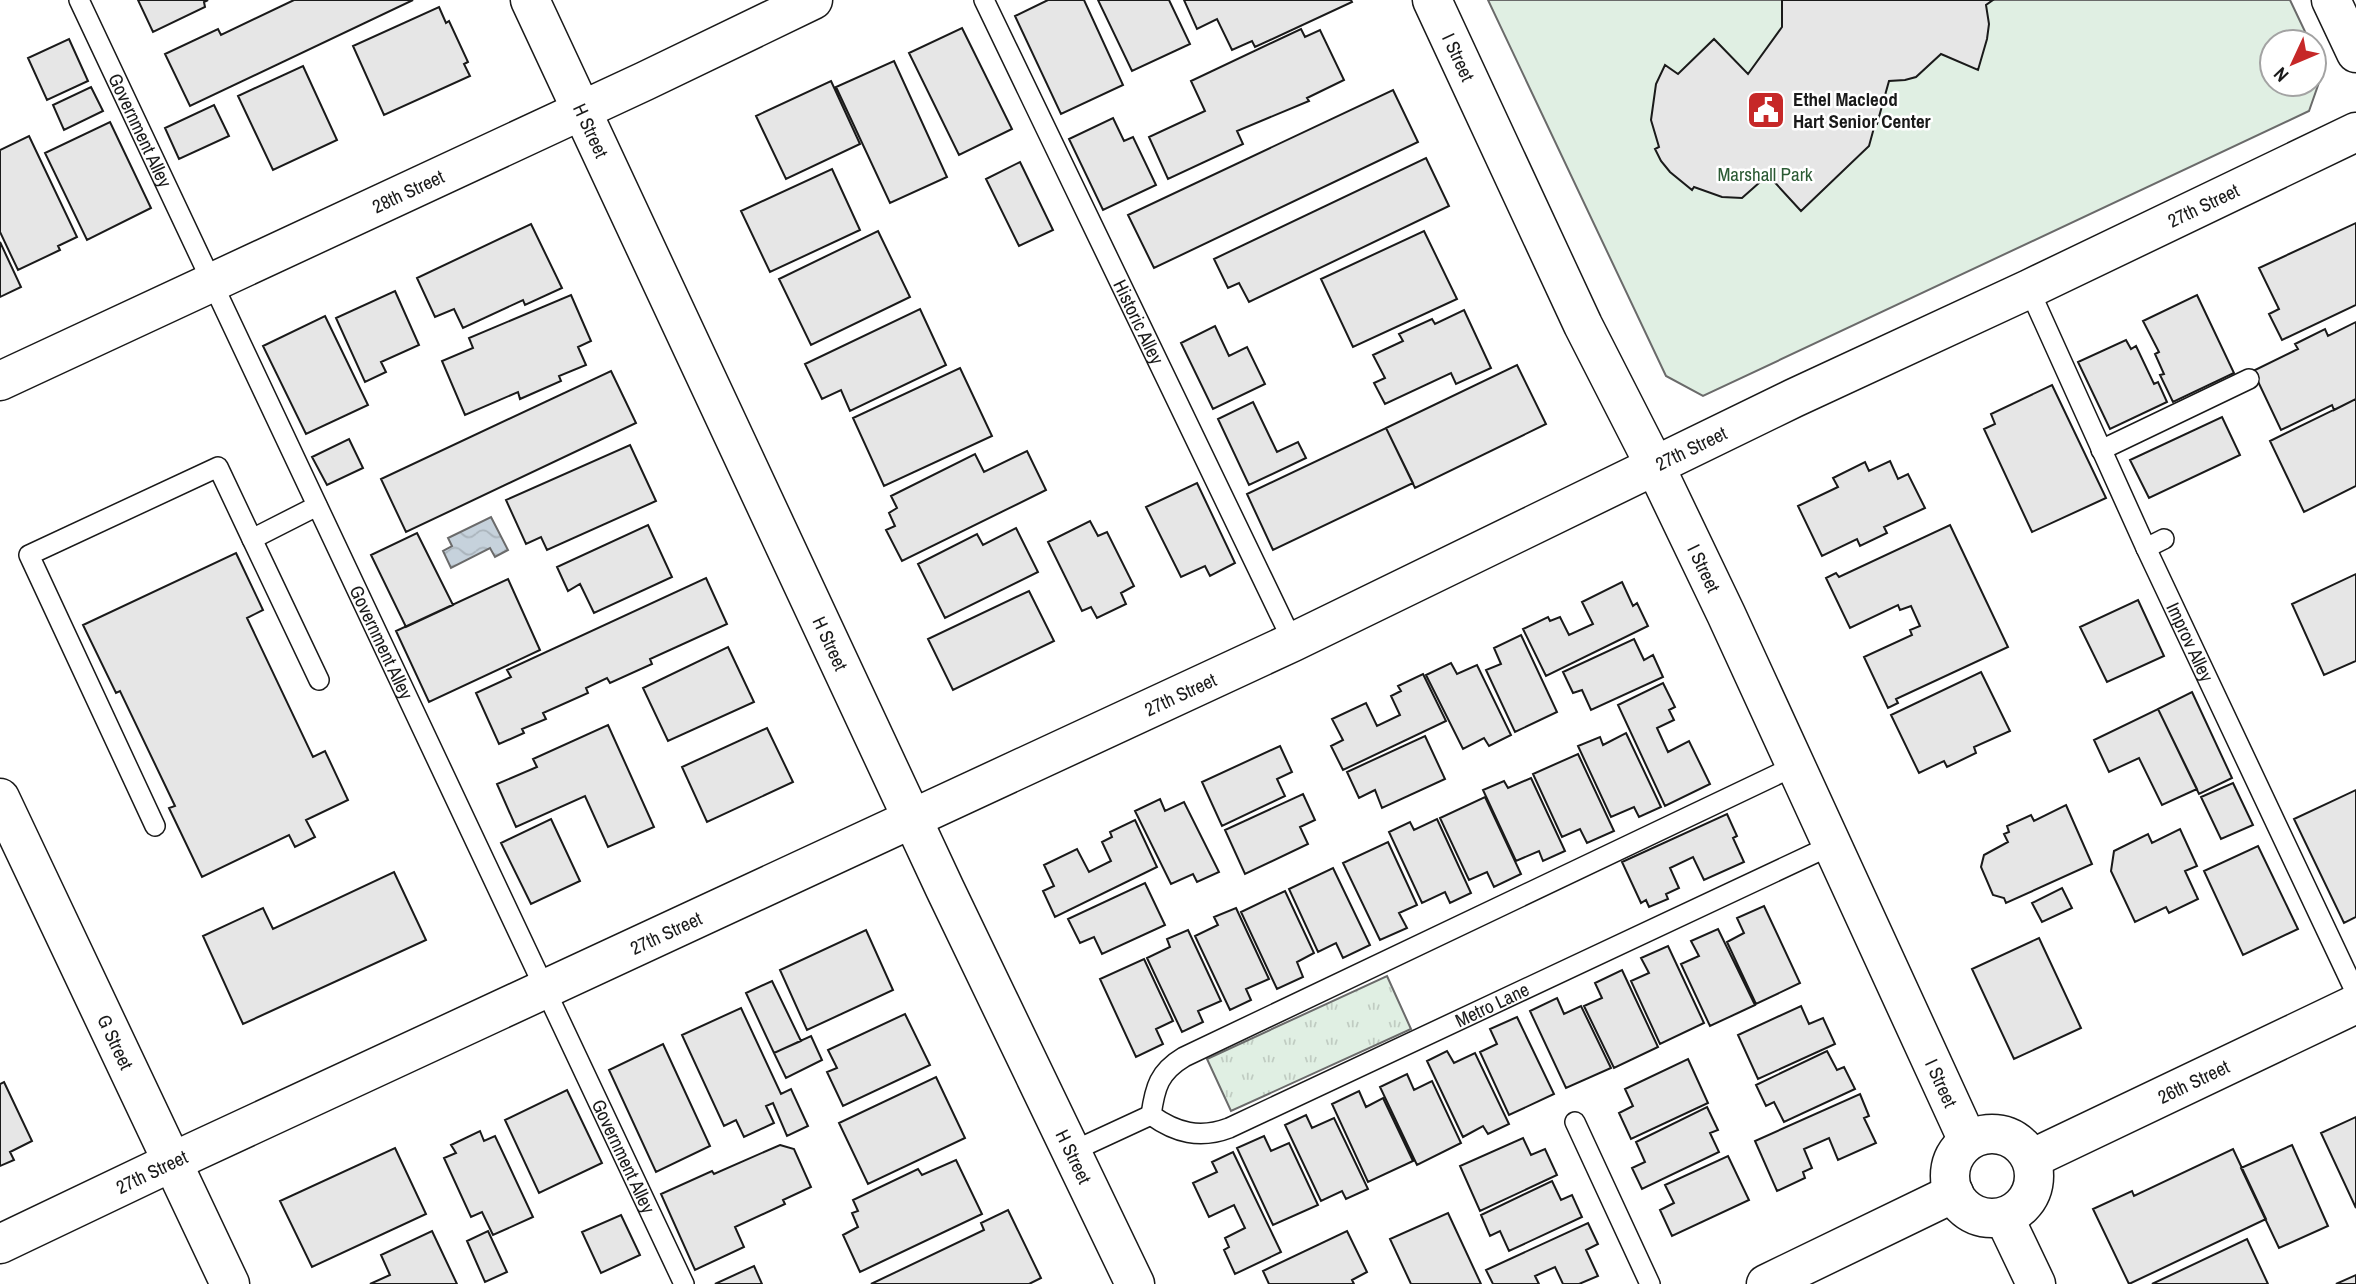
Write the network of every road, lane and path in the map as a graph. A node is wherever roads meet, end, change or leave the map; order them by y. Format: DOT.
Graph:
graph roads {
  1 [pos="79,0"];
  2 [pos="530,0"];
  3 [pos="813,0"];
  4 [pos="984,0"];
  5 [pos="1432,0"];
  6 [pos="2331,0"];
  7 [pos="2356,52"];
  8 [pos="582,110"];
  9 [pos="2356,132"];
  10 [pos="213,282"];
  11 [pos="2029,289"];
  12 [pos="2249,379"];
  13 [pos="0,381"];
  14 [pos="2101,450"];
  15 [pos="1655,466"];
  16 [pos="317,506"];
  17 [pos="252,539"];
  18 [pos="2164,539"];
  19 [pos="2146,548"];
  20 [pos="2204,622"];
  21 [pos="2186,631"];
  22 [pos="1293,642"];
  23 [pos="319,680"];
  24 [pos="1795,766"];
  25 [pos="0,798"];
  26 [pos="913,817"];
  27 [pos="155,826"];
  28 [pos="1832,845"];
  29 [pos="544,989"];
  30 [pos="2356,993"];
  31 [pos="2356,1004"];
  32 [pos="1151,1115"];
  33 [pos="1576,1122"];
  34 [pos="1968,1141"];
  35 [pos="1071,1152"];
  36 [pos="2031,1159"];
  37 [pos="172,1162"];
  38 [pos="1954,1193"];
  39 [pos="2004,1217"];
  40 [pos="0,1244"];
  41 [pos="229,1284"];
  42 [pos="684,1284"];
  43 [pos="1135,1284"];
  44 [pos="1650,1284"];
  45 [pos="1766,1284"];
  46 [pos="2036,1284"];
  1 -- 10 [label="lane, Government Alley"];
  2 -- 8 [label="street, H Street"];
  3 -- 8 [label="street, 28th Street"];
  4 -- 22 [label="lane, Historic Alley"];
  5 -- 15 [label="street, I Street"];
  6 -- 7 [label="street"];
  8 -- 10 [label="street, 28th Street"];
  8 -- 26 [label="street, H Street"];
  9 -- 11 [label="street, 27th Street"];
  10 -- 13 [label="street, 28th Street"];
  10 -- 16 [label="lane, Government Alley"];
  11 -- 14 [label="lane, Improv Alley"];
  11 -- 15 [label="street, 27th Street"];
  12 -- 14 [label="lane"];
  14 -- 19 [label="lane, Improv Alley"];
  15 -- 22 [label="street, 27th Street"];
  15 -- 24 [label="street, I Street"];
  16 -- 17 [label="lane"];
  16 -- 29 [label="lane, Government Alley"];
  17 -- 23 [label="lane"];
  17 -- 27 [label="lane"];
  18 -- 19 [label="lane"];
  19 -- 21 [label="lane, Improv Alley"];
  20 -- 21 [label="lane"];
  21 -- 30 [label="lane, Improv Alley"];
  22 -- 26 [label="street, 27th Street"];
  24 -- 28 [label="street, I Street"];
  24 -- 32 [label="lane"];
  25 -- 37 [label="street, G Street"];
  26 -- 29 [label="street, 27th Street"];
  26 -- 35 [label="street, H Street"];
  28 -- 32 [label="lane, Metro Lane"];
  28 -- 34 [label="street, I Street"];
  29 -- 37 [label="street, 27th Street"];
  29 -- 42 [label="lane, Government Alley"];
  31 -- 36 [label="street, 26th Street"];
  32 -- 35 [label="lane"];
  33 -- 44 [label="lane"];
  34 -- 36 [label="street"];
  34 -- 38 [label="street"];
  35 -- 43 [label="street, H Street"];
  36 -- 39 [label="street"];
  37 -- 40 [label="street, 27th Street"];
  37 -- 41 [label="street, G Street"];
  38 -- 39 [label="street"];
  38 -- 45 [label="street"];
  39 -- 46 [label="street"];
}
